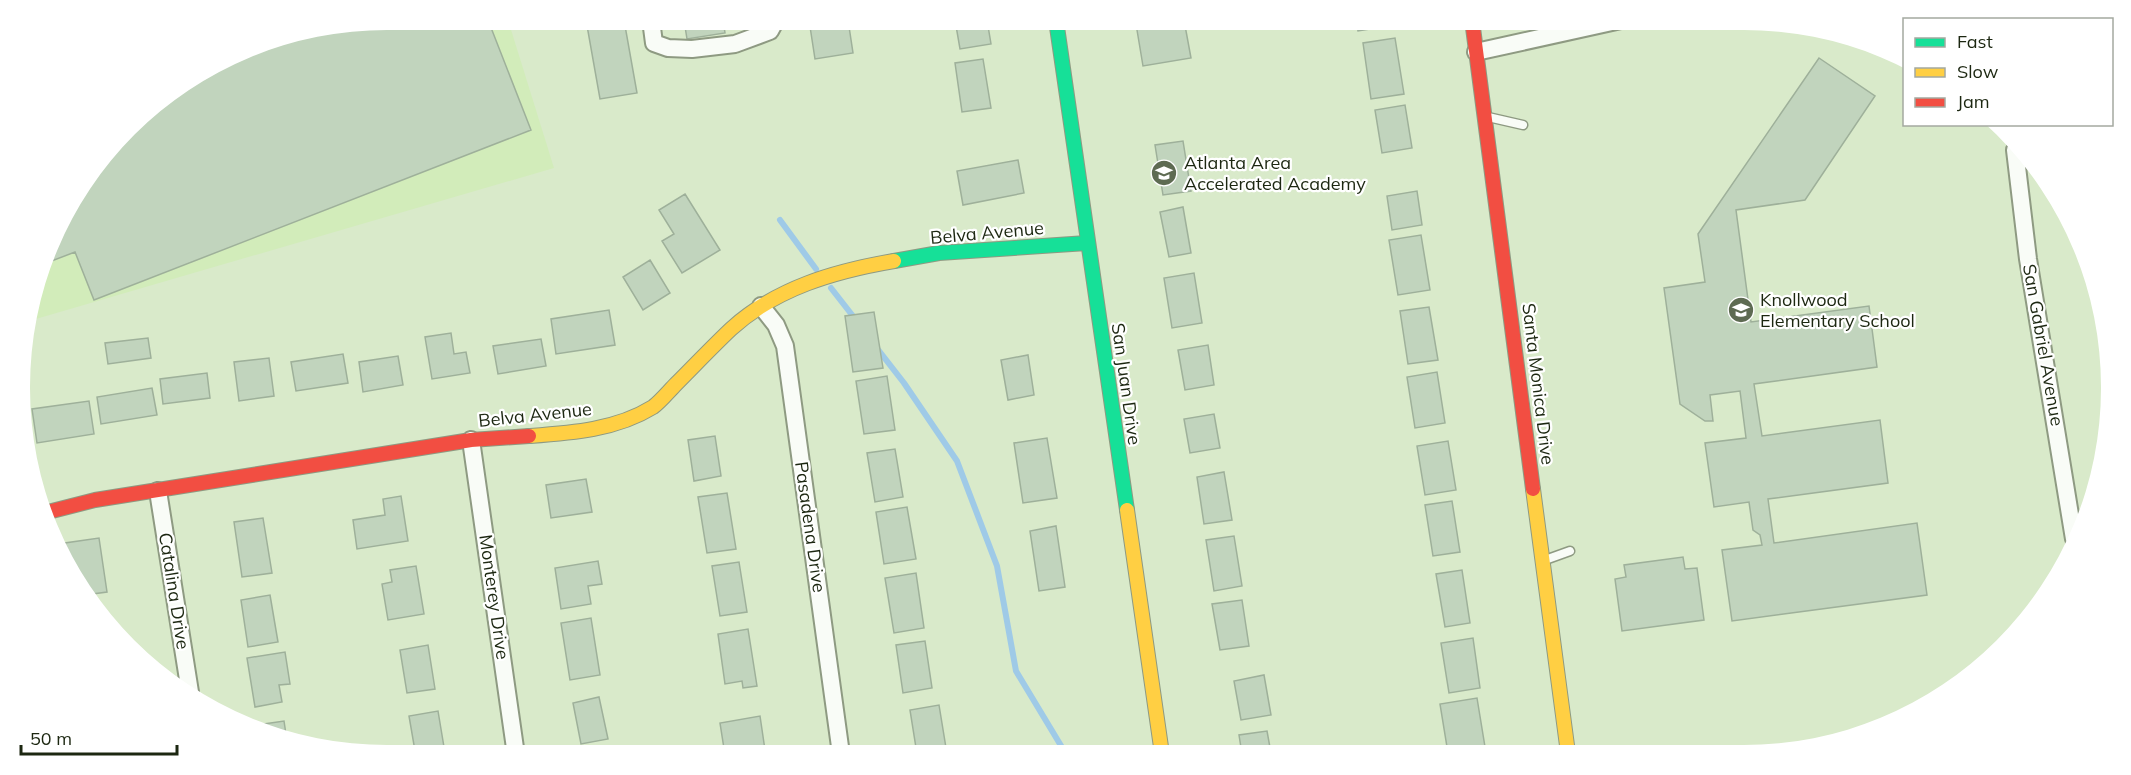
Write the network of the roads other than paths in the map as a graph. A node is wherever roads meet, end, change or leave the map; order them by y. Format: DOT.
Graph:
graph roads {
  1 [pos="652,30"];
  2 [pos="771,30"];
  3 [pos="1057,30"];
  4 [pos="1473,30"];
  5 [pos="1576,30"];
  6 [pos="1476,52"];
  7 [pos="1485,117"];
  8 [pos="1523,125"];
  9 [pos="2016,157"];
  10 [pos="1088,243"];
  11 [pos="761,306"];
  12 [pos="471,440"];
  13 [pos="158,490"];
  14 [pos="52,511"];
  15 [pos="2072,528"];
  16 [pos="1570,551"];
  17 [pos="1543,561"];
  18 [pos="188,684"];
  19 [pos="515,745"];
  20 [pos="840,745"];
  21 [pos="1161,745"];
  22 [pos="1567,745"];
  1 -- 2 [label="street"];
  3 -- 10 [label="street, San Juan Drive"];
  4 -- 6 [label="street, Santa Monica Drive"];
  5 -- 6 [label="street"];
  6 -- 7 [label="street, Santa Monica Drive"];
  7 -- 8 [label="lane"];
  7 -- 17 [label="street, Santa Monica Drive"];
  9 -- 15 [label="street, San Gabriel Avenue"];
  10 -- 11 [label="street, Belva Avenue"];
  10 -- 21 [label="street, San Juan Drive"];
  11 -- 12 [label="street, Belva Avenue"];
  11 -- 20 [label="street, Pasadena Drive"];
  12 -- 13 [label="street, Belva Avenue"];
  12 -- 19 [label="street, Monterey Drive"];
  13 -- 14 [label="street, Belva Avenue"];
  13 -- 18 [label="street, Catalina Drive"];
  16 -- 17 [label="lane"];
  17 -- 22 [label="street, Santa Monica Drive"];
}
